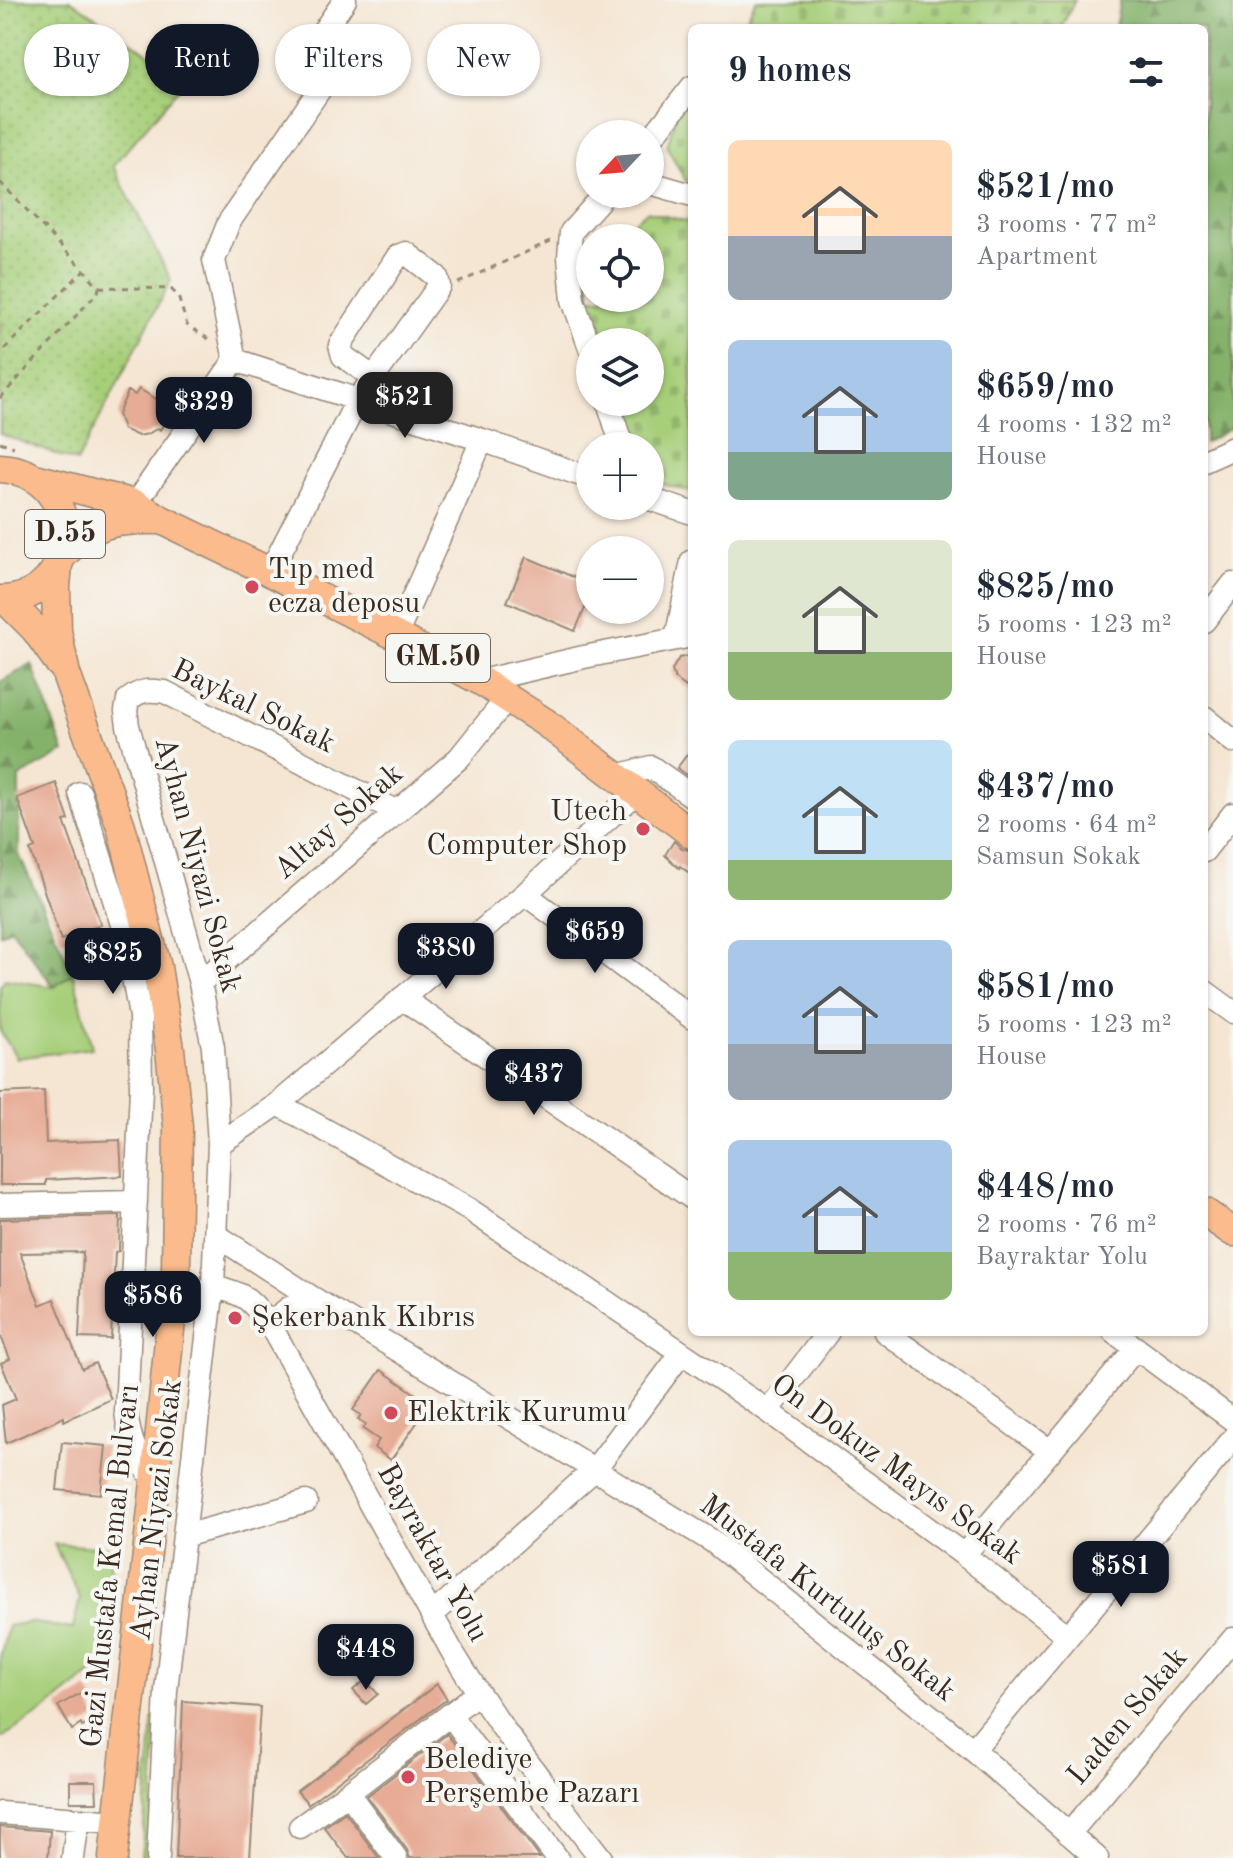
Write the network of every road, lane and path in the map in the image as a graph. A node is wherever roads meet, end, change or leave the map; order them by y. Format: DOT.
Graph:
graph roads {
  1 [pos="345,0"];
  2 [pos="688,92"];
  3 [pos="664,122"];
  4 [pos="0,182"];
  5 [pos="664,187"];
  6 [pos="688,194"];
  7 [pos="592,208"];
  8 [pos="571,232"];
  9 [pos="84,270"];
  10 [pos="439,286"];
  11 [pos="99,287"];
  12 [pos="583,328"];
  13 [pos="0,353"];
  14 [pos="234,358"];
  15 [pos="374,378"];
  16 [pos="0,398"];
  17 [pos="357,401"];
  18 [pos="482,440"];
  19 [pos="1233,448"];
  20 [pos="1208,459"];
  21 [pos="0,468"];
  22 [pos="576,473"];
  23 [pos="35,478"];
  24 [pos="135,504"];
  25 [pos="664,504"];
  26 [pos="688,512"];
  27 [pos="162,520"];
  28 [pos="60,561"];
  29 [pos="270,572"];
  30 [pos="1233,584"];
  31 [pos="688,599"];
  32 [pos="3,600"];
  33 [pos="1208,616"];
  34 [pos="396,636"];
  35 [pos="684,637"];
  36 [pos="66,674"];
  37 [pos="481,681"];
  38 [pos="508,697"];
  39 [pos="128,700"];
  40 [pos="1208,720"];
  41 [pos="1233,741"];
  42 [pos="627,784"];
  43 [pos="80,793"];
  44 [pos="688,793"];
  45 [pos="396,811"];
  46 [pos="1233,814"];
  47 [pos="688,831"];
  48 [pos="1208,846"];
  49 [pos="525,894"];
  50 [pos="200,983"];
  51 [pos="1208,994"];
  52 [pos="402,998"];
  53 [pos="1233,1012"];
  54 [pos="688,1015"];
  55 [pos="278,1104"];
  56 [pos="219,1144"];
  57 [pos="688,1195"];
  58 [pos="136,1202"];
  59 [pos="0,1205"];
  60 [pos="1208,1215"];
  61 [pos="1233,1232"];
  62 [pos="216,1235"];
  63 [pos="213,1286"];
  64 [pos="311,1297"];
  65 [pos="269,1323"];
  66 [pos="825,1336"];
  67 [pos="891,1336"];
  68 [pos="1120,1336"];
  69 [pos="1136,1348"];
  70 [pos="681,1354"];
  71 [pos="768,1411"];
  72 [pos="1233,1420"];
  73 [pos="1231,1447"];
  74 [pos="1050,1451"];
  75 [pos="595,1469"];
  76 [pos="155,1482"];
  77 [pos="306,1502"];
  78 [pos="184,1536"];
  79 [pos="964,1555"];
  80 [pos="432,1615"];
  81 [pos="1068,1636"];
  82 [pos="1233,1639"];
  83 [pos="131,1686"];
  84 [pos="166,1690"];
  85 [pos="478,1693"];
  86 [pos="451,1716"];
  87 [pos="973,1750"];
  88 [pos="348,1793"];
  89 [pos="0,1813"];
  90 [pos="78,1819"];
  91 [pos="117,1822"];
  92 [pos="300,1827"];
  93 [pos="1069,1834"];
  94 [pos="73,1858"];
  95 [pos="113,1858"];
  96 [pos="158,1858"];
  97 [pos="396,1858"];
  98 [pos="557,1858"];
  99 [pos="601,1858"];
  100 [pos="1097,1858"];
  1 -- 14 [label="street"];
  2 -- 3 [label="street"];
  4 -- 9 [label="path"];
  5 -- 6 [label="street"];
  7 -- 8 [label="street"];
  8 -- 10 [label="path"];
  8 -- 12 [label="street"];
  9 -- 11 [label="path"];
  9 -- 13 [label="path"];
  10 -- 15 [label="street"];
  10 -- 15 [label="street"];
  11 -- 14 [label="path"];
  11 -- 16 [label="path"];
  14 -- 17 [label="street"];
  14 -- 24 [label="street"];
  15 -- 17 [label="street"];
  17 -- 18 [label="street"];
  17 -- 29 [label="street"];
  18 -- 22 [label="street"];
  18 -- 34 [label="street"];
  19 -- 20 [label="street"];
  21 -- 23 [label="main road, D.55"];
  23 -- 24 [label="main road, GM.50"];
  23 -- 28 [label="main road, D.55"];
  24 -- 27 [label="main road, GM.50"];
  25 -- 26 [label="street"];
  27 -- 28 [label="main road, GM.50"];
  27 -- 29 [label="main road, GM.50"];
  28 -- 32 [label="main road, D.55"];
  28 -- 36 [label="main road, Gazi Mustafa Kemal Bulvarı"];
  29 -- 34 [label="main road, GM.50"];
  30 -- 33 [label="street"];
  31 -- 35 [label="street"];
  32 -- 36 [label="main road, Gazi Mustafa Kemal Bulvarı"];
  34 -- 37 [label="main road, GM.50"];
  35 -- 37 [label="street"];
  36 -- 76 [label="main road, Gazi Mustafa Kemal Bulvarı"];
  37 -- 38 [label="main road, GM.50"];
  38 -- 42 [label="main road, GM.50"];
  38 -- 45 [label="street, Altay Sokak"];
  39 -- 45 [label="street, Baykal Sokak"];
  39 -- 50 [label="street, Ayhan Niyazi Sokak"];
  40 -- 41 [label="street"];
  42 -- 44 [label="street"];
  42 -- 47 [label="main road, GM.50"];
  42 -- 49 [label="street"];
  43 -- 58 [label="street"];
  45 -- 50 [label="street, Altay Sokak"];
  46 -- 48 [label="street"];
  49 -- 52 [label="street"];
  49 -- 54 [label="street"];
  50 -- 56 [label="street, Ayhan Niyazi Sokak"];
  51 -- 53 [label="street"];
  52 -- 55 [label="street"];
  52 -- 57 [label="street"];
  55 -- 56 [label="street"];
  55 -- 70 [label="street, On Dokuz Mayıs Sokak"];
  56 -- 62 [label="street, Ayhan Niyazi Sokak"];
  58 -- 59 [label="street"];
  58 -- 76 [label="street"];
  60 -- 61 [label="main road"];
  62 -- 63 [label="street, Ayhan Niyazi Sokak"];
  62 -- 64 [label="street, Mustafa Kurtuluş Sokak"];
  63 -- 65 [label="street, Bayraktar Yolu"];
  63 -- 78 [label="street, Ayhan Niyazi Sokak"];
  64 -- 65 [label="street"];
  64 -- 75 [label="street, Mustafa Kurtuluş Sokak"];
  65 -- 80 [label="street, Bayraktar Yolu"];
  66 -- 71 [label="street"];
  67 -- 74 [label="street"];
  68 -- 69 [label="street"];
  69 -- 72 [label="street"];
  69 -- 74 [label="street"];
  70 -- 71 [label="street, On Dokuz Mayıs Sokak"];
  70 -- 75 [label="street"];
  71 -- 79 [label="street, On Dokuz Mayıs Sokak"];
  73 -- 81 [label="street"];
  74 -- 79 [label="street"];
  75 -- 80 [label="street"];
  75 -- 87 [label="street, Mustafa Kurtuluş Sokak"];
  76 -- 83 [label="main road, Gazi Mustafa Kemal Bulvarı"];
  77 -- 78 [label="street"];
  78 -- 84 [label="street, Ayhan Niyazi Sokak"];
  79 -- 81 [label="street, On Dokuz Mayıs Sokak"];
  80 -- 85 [label="street, Bayraktar Yolu"];
  81 -- 87 [label="street"];
  82 -- 93 [label="street, Laden Sokak"];
  83 -- 84 [label="street"];
  83 -- 91 [label="main road, Gazi Mustafa Kemal Bulvarı"];
  84 -- 96 [label="street, Ayhan Niyazi Sokak"];
  85 -- 86 [label="street"];
  85 -- 99 [label="street, Bayraktar Yolu"];
  86 -- 88 [label="street"];
  86 -- 98 [label="street"];
  87 -- 93 [label="street, Mustafa Kurtuluş Sokak"];
  88 -- 92 [label="street"];
  88 -- 97 [label="street"];
  89 -- 90 [label="street"];
  90 -- 91 [label="street"];
  90 -- 94 [label="street"];
  91 -- 95 [label="main road, Gazi Mustafa Kemal Bulvarı"];
  93 -- 100 [label="street, Mustafa Kurtuluş Sokak"];
}
